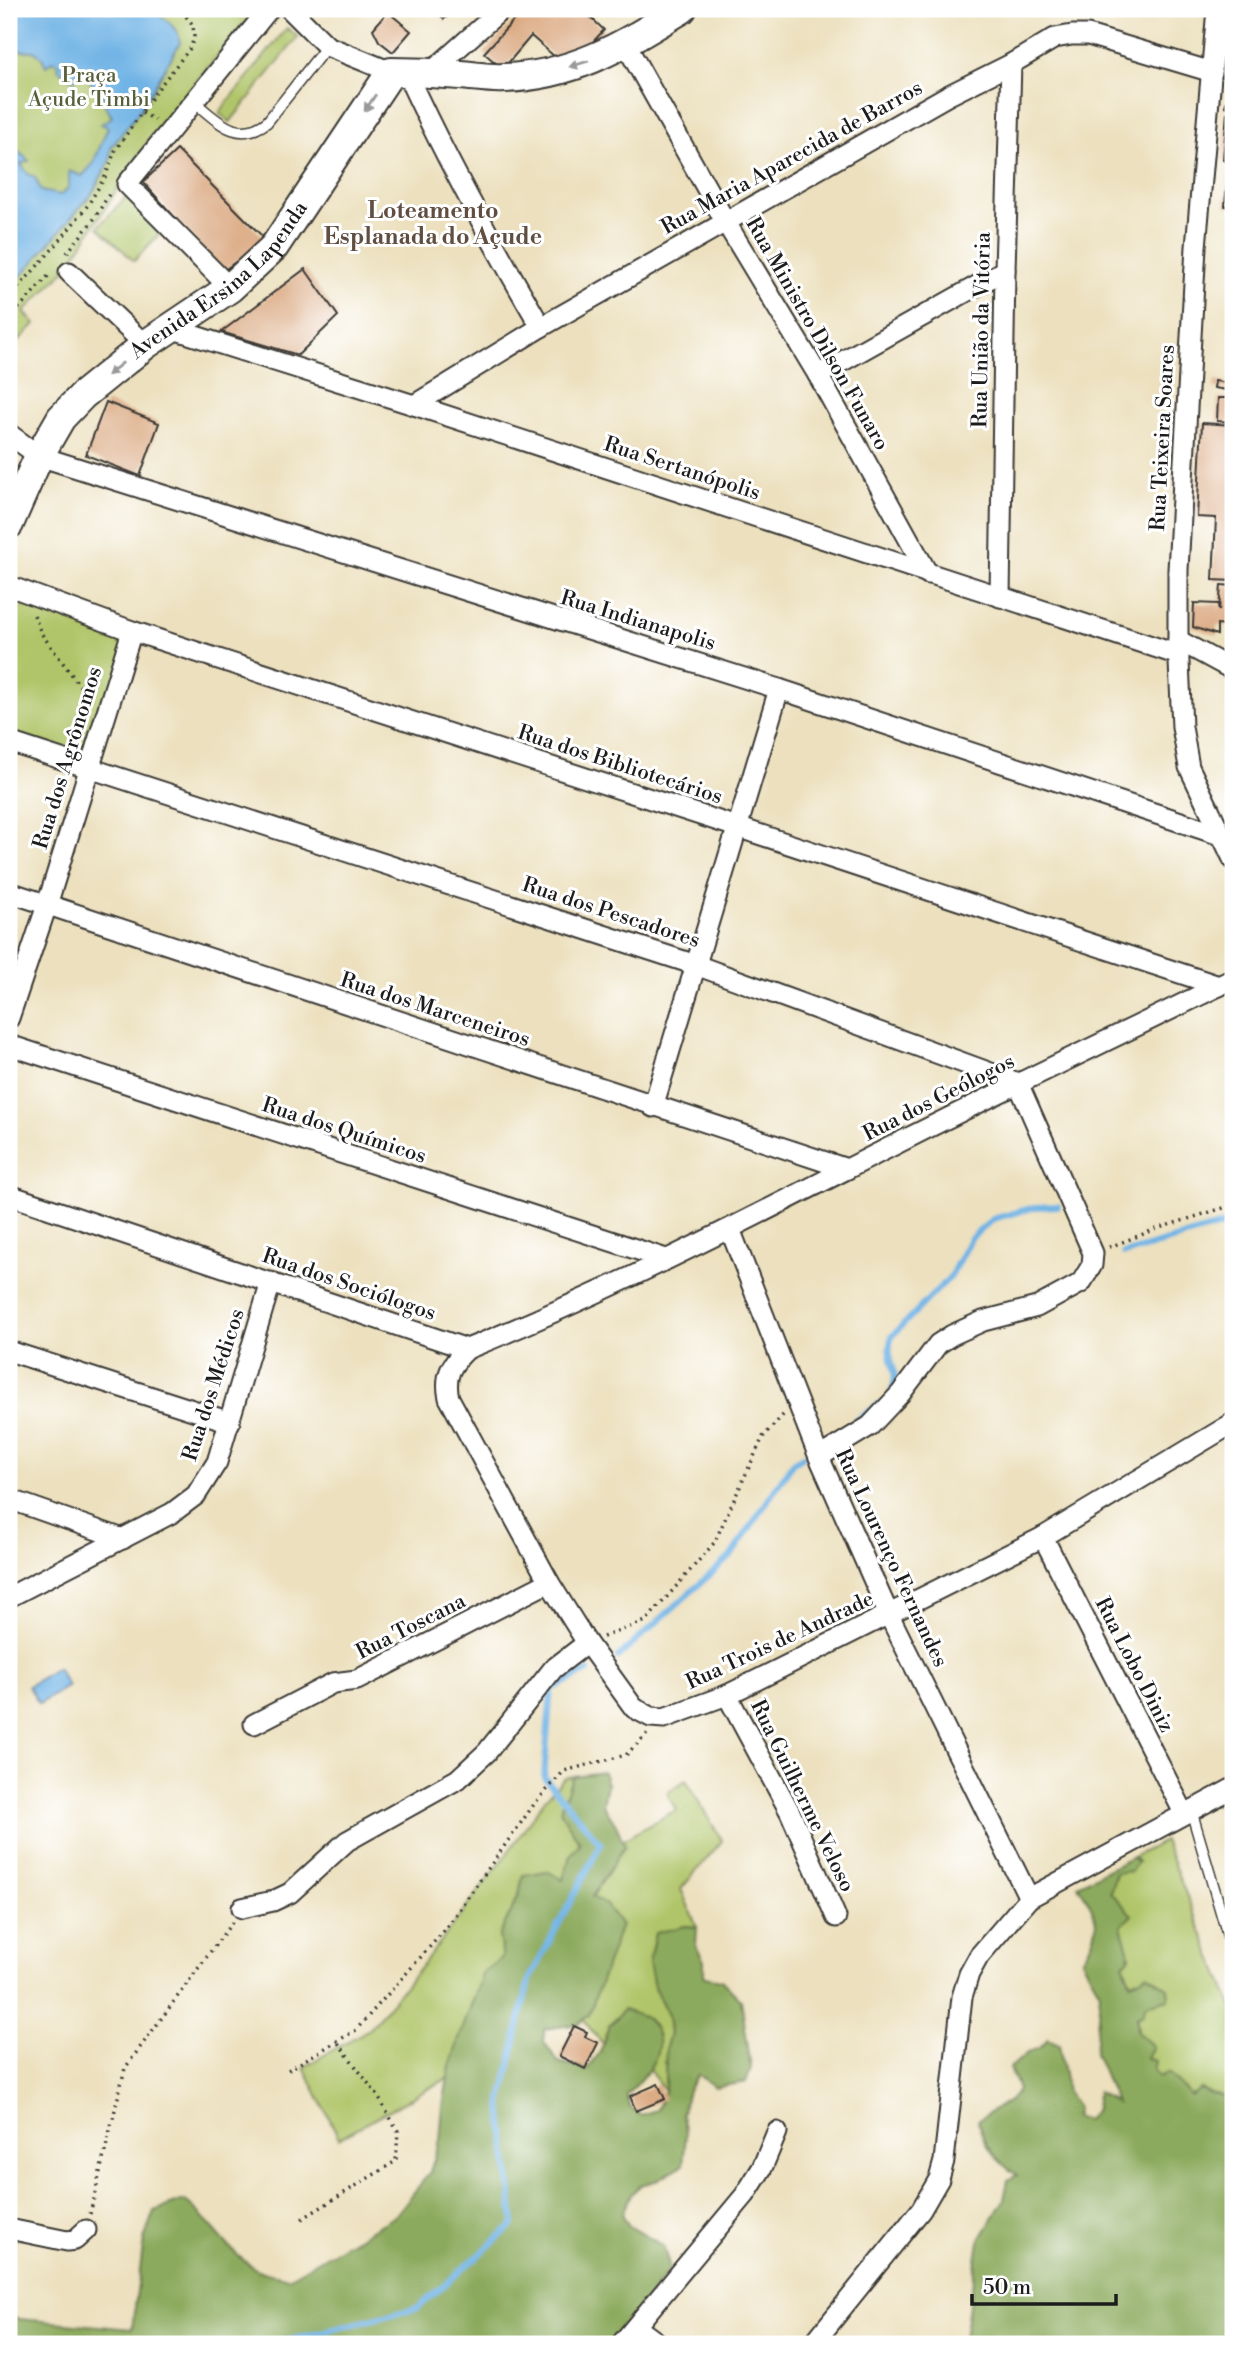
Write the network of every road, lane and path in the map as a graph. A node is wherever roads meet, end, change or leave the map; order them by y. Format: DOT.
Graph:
graph roads {
  1 [pos="14,9"];
  2 [pos="180,9"];
  3 [pos="269,9"];
  4 [pos="290,9"];
  5 [pos="502,9"];
  6 [pos="682,9"];
  7 [pos="1217,9"];
  8 [pos="9,16"];
  9 [pos="625,43"];
  10 [pos="327,46"];
  11 [pos="1011,64"];
  12 [pos="409,72"];
  13 [pos="1212,72"];
  14 [pos="193,101"];
  15 [pos="142,112"];
  16 [pos="155,120"];
  17 [pos="725,221"];
  18 [pos="1005,270"];
  19 [pos="69,272"];
  20 [pos="230,289"];
  21 [pos="9,298"];
  22 [pos="541,327"];
  23 [pos="170,328"];
  24 [pos="145,345"];
  25 [pos="818,376"];
  26 [pos="414,405"];
  27 [pos="9,434"];
  28 [pos="39,456"];
  29 [pos="9,524"];
  30 [pos="928,574"];
  31 [pos="17,590"];
  32 [pos="1000,597"];
  33 [pos="132,631"];
  34 [pos="1178,648"];
  35 [pos="1233,670"];
  36 [pos="779,689"];
  37 [pos="87,719"];
  38 [pos="9,742"];
  39 [pos="89,769"];
  40 [pos="737,827"];
  41 [pos="1220,835"];
  42 [pos="1233,859"];
  43 [pos="9,892"];
  44 [pos="47,905"];
  45 [pos="696,965"];
  46 [pos="1226,982"];
  47 [pos="9,1017"];
  48 [pos="9,1045"];
  49 [pos="1018,1083"];
  50 [pos="653,1107"];
  51 [pos="847,1170"];
  52 [pos="9,1195"];
  53 [pos="1233,1206"];
  54 [pos="730,1229"];
  55 [pos="1093,1253"];
  56 [pos="666,1259"];
  57 [pos="271,1282"];
  58 [pos="467,1349"];
  59 [pos="9,1351"];
  60 [pos="797,1400"];
  61 [pos="230,1422"];
  62 [pos="1233,1423"];
  63 [pos="819,1457"];
  64 [pos="9,1499"];
  65 [pos="1043,1537"];
  66 [pos="123,1539"];
  67 [pos="549,1582"];
  68 [pos="9,1597"];
  69 [pos="889,1615"];
  70 [pos="587,1643"];
  71 [pos="727,1695"];
  72 [pos="664,1718"];
  73 [pos="254,1724"];
  74 [pos="1233,1788"];
  75 [pos="1187,1811"];
  76 [pos="1029,1898"];
  77 [pos="242,1908"];
  78 [pos="836,1917"];
  79 [pos="1233,1954"];
  80 [pos="336,2040"];
  81 [pos="288,2070"];
  82 [pos="777,2132"];
  83 [pos="302,2219"];
  84 [pos="9,2229"];
  85 [pos="86,2230"];
  86 [pos="636,2327"];
  87 [pos="621,2344"];
  88 [pos="659,2344"];
  89 [pos="813,2344"];
  1 -- 8 [label="path"];
  2 -- 15 [label="path"];
  3 -- 14 [label="street"];
  4 -- 10 [label="street"];
  5 -- 12 [label="street"];
  6 -- 9 [label="street"];
  7 -- 13 [label="street, Rua Teixeira Soares"];
  9 -- 12 [label="street, one-way"];
  9 -- 17 [label="street, Rua Ministro Dilson Funaro"];
  10 -- 12 [label="street"];
  10 -- 14 [label="lane"];
  11 -- 13 [label="street, Rua Maria Aparecida de Barros"];
  11 -- 17 [label="street, Rua Maria Aparecida de Barros"];
  11 -- 18 [label="street, Rua União da Vitória"];
  12 -- 20 [label="street, Avenida Ersina Lapenda, one-way"];
  12 -- 22 [label="street"];
  13 -- 34 [label="street, Rua Teixeira Soares"];
  14 -- 20 [label="street"];
  15 -- 16 [label="path"];
  15 -- 21 [label="path"];
  17 -- 22 [label="street, Rua Maria Aparecida de Barros"];
  17 -- 25 [label="street, Rua Ministro Dilson Funaro"];
  18 -- 25 [label="street"];
  18 -- 32 [label="street, Rua União da Vitória"];
  19 -- 24 [label="street"];
  20 -- 23 [label="street, Avenida Ersina Lapenda"];
  22 -- 26 [label="street, Rua Maria Aparecida de Barros"];
  23 -- 24 [label="street, Avenida Ersina Lapenda"];
  23 -- 26 [label="street, Rua Sertanópolis"];
  24 -- 28 [label="street, Avenida Ersina Lapenda, one-way"];
  25 -- 30 [label="street, Rua Ministro Dilson Funaro"];
  26 -- 30 [label="street, Rua Sertanópolis"];
  27 -- 28 [label="street, Rua Indianapolis"];
  28 -- 29 [label="street, Avenida Ersina Lapenda"];
  28 -- 36 [label="street, Rua Indianapolis"];
  30 -- 32 [label="street, Rua Sertanópolis"];
  31 -- 33 [label="street, Rua dos Bibliotecários"];
  31 -- 37 [label="path"];
  32 -- 34 [label="street, Rua Sertanópolis"];
  33 -- 39 [label="street, Rua dos Agrônomos"];
  33 -- 40 [label="street, Rua dos Bibliotecários"];
  34 -- 35 [label="street, Rua Sertanópolis"];
  34 -- 41 [label="street, Rua Teixeira Soares"];
  36 -- 40 [label="street"];
  36 -- 41 [label="street, Rua Indianapolis"];
  38 -- 39 [label="street, Rua dos Pescadores"];
  39 -- 44 [label="street, Rua dos Agrônomos"];
  39 -- 45 [label="street, Rua dos Pescadores"];
  40 -- 45 [label="street"];
  40 -- 46 [label="street, Rua dos Bibliotecários"];
  41 -- 42 [label="street, Rua Teixeira Soares"];
  43 -- 44 [label="street, Rua dos Marceneiros"];
  44 -- 47 [label="street, Rua dos Agrônomos"];
  44 -- 50 [label="street, Rua dos Marceneiros"];
  45 -- 49 [label="street, Rua dos Pescadores"];
  45 -- 50 [label="street"];
  46 -- 49 [label="street, Rua dos Geólogos"];
  48 -- 56 [label="street, Rua dos Químicos"];
  49 -- 51 [label="street, Rua dos Geólogos"];
  49 -- 55 [label="street"];
  50 -- 51 [label="street, Rua dos Marceneiros"];
  51 -- 54 [label="street, Rua dos Geólogos"];
  52 -- 57 [label="street, Rua dos Sociólogos"];
  53 -- 55 [label="path"];
  54 -- 56 [label="street, Rua dos Geólogos"];
  54 -- 60 [label="street, Rua Lourenço Fernandes"];
  55 -- 63 [label="street"];
  56 -- 58 [label="street"];
  57 -- 58 [label="street, Rua dos Sociólogos"];
  57 -- 61 [label="street, Rua dos Médicos"];
  58 -- 67 [label="street"];
  59 -- 61 [label="street"];
  60 -- 63 [label="street, Rua Lourenço Fernandes"];
  60 -- 70 [label="path"];
  61 -- 66 [label="street, Rua dos Médicos"];
  62 -- 65 [label="street, Rua Trois de Andrade"];
  63 -- 69 [label="street, Rua Lourenço Fernandes"];
  64 -- 66 [label="street"];
  65 -- 69 [label="street, Rua Trois de Andrade"];
  65 -- 75 [label="street, Rua Lobo Diniz"];
  66 -- 68 [label="street, Rua dos Médicos"];
  67 -- 70 [label="street"];
  67 -- 73 [label="street, Rua Toscana"];
  69 -- 71 [label="street, Rua Trois de Andrade"];
  69 -- 76 [label="street, Rua Lourenço Fernandes"];
  70 -- 72 [label="street"];
  70 -- 77 [label="street"];
  71 -- 72 [label="street, Rua Trois de Andrade"];
  71 -- 78 [label="street, Rua Guilherme Veloso"];
  72 -- 80 [label="path"];
  74 -- 75 [label="street"];
  75 -- 76 [label="street"];
  75 -- 79 [label="lane"];
  76 -- 89 [label="street"];
  77 -- 85 [label="path"];
  80 -- 81 [label="path"];
  80 -- 83 [label="path"];
  82 -- 86 [label="street"];
  84 -- 85 [label="street"];
  86 -- 87 [label="street"];
  86 -- 88 [label="street"];
}
